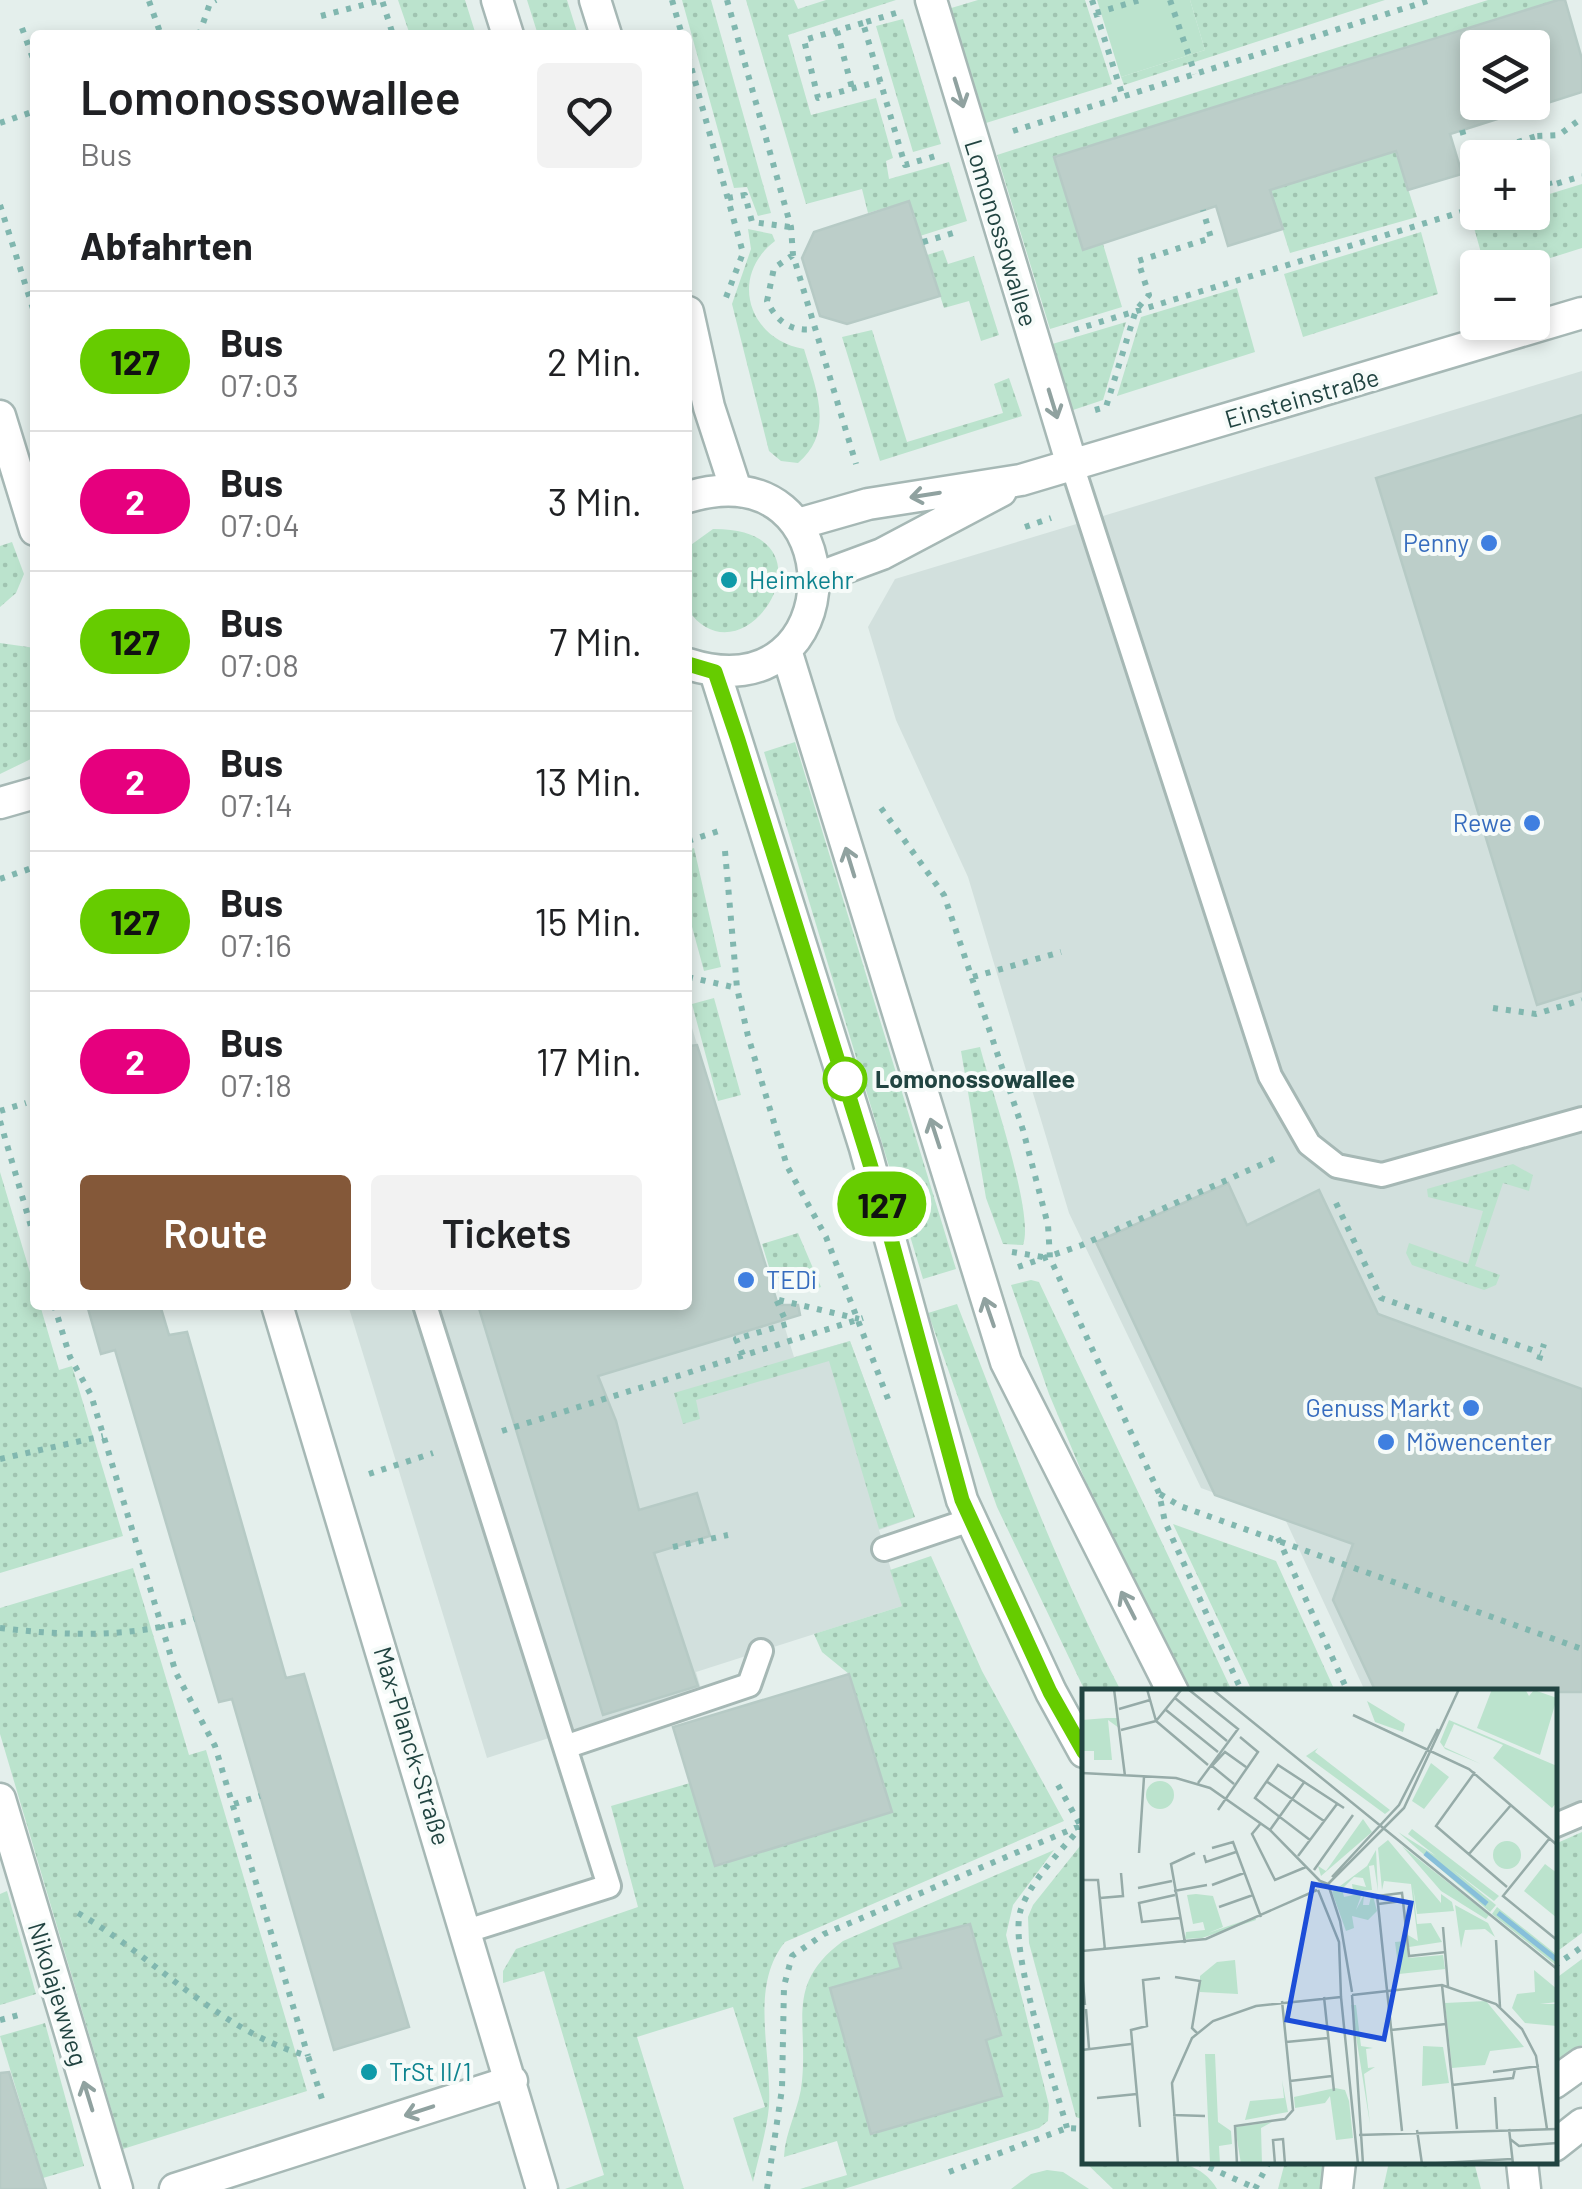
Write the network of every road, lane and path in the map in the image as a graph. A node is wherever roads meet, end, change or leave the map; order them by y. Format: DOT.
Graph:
graph roads {
  1 [pos="216,0"];
  2 [pos="497,0"];
  3 [pos="595,0"];
  4 [pos="672,0"];
  5 [pos="728,0"];
  6 [pos="1092,0"];
  7 [pos="1140,0"];
  8 [pos="1170,0"];
  9 [pos="1431,0"];
  10 [pos="149,1"];
  11 [pos="922,4"];
  12 [pos="1096,13"];
  13 [pos="320,16"];
  14 [pos="863,23"];
  15 [pos="22,28"];
  16 [pos="158,30"];
  17 [pos="201,30"];
  18 [pos="391,30"];
  19 [pos="506,30"];
  20 [pos="604,30"];
  21 [pos="681,30"];
  22 [pos="837,31"];
  23 [pos="30,50"];
  24 [pos="692,70"];
  25 [pos="1195,74"];
  26 [pos="880,80"];
  27 [pos="852,88"];
  28 [pos="1123,96"];
  29 [pos="30,114"];
  30 [pos="1582,118"];
  31 [pos="0,123"];
  32 [pos="1462,130"];
  33 [pos="1536,136"];
  34 [pos="1537,140"];
  35 [pos="974,144"];
  36 [pos="1582,176"];
  37 [pos="1550,186"];
  38 [pos="728,198"];
  39 [pos="0,205"];
  40 [pos="1203,210"];
  41 [pos="1460,213"];
  42 [pos="791,227"];
  43 [pos="966,230"];
  44 [pos="923,242"];
  45 [pos="794,255"];
  46 [pos="30,299"];
  47 [pos="724,302"];
  48 [pos="1136,310"];
  49 [pos="1582,314"];
  50 [pos="814,329"];
  51 [pos="692,330"];
  52 [pos="1034,342"];
  53 [pos="0,416"];
  54 [pos="1058,421"];
  55 [pos="1072,465"];
  56 [pos="857,467"];
  57 [pos="1022,480"];
  58 [pos="736,490"];
  59 [pos="692,496"];
  60 [pos="1086,507"];
  61 [pos="30,514"];
  62 [pos="798,524"];
  63 [pos="1014,531"];
  64 [pos="817,578"];
  65 [pos="786,650"];
  66 [pos="701,668"];
  67 [pos="871,792"];
  68 [pos="30,794"];
  69 [pos="0,803"];
  70 [pos="718,813"];
  71 [pos="723,830"];
  72 [pos="692,840"];
  73 [pos="30,870"];
  74 [pos="0,879"];
  75 [pos="1061,952"];
  76 [pos="692,977"];
  77 [pos="973,977"];
  78 [pos="738,988"];
  79 [pos="1582,1000"];
  80 [pos="1493,1008"];
  81 [pos="26,1103"];
  82 [pos="0,1111"];
  83 [pos="1582,1118"];
  84 [pos="0,1121"];
  85 [pos="1309,1144"];
  86 [pos="787,1166"];
  87 [pos="30,1223"];
  88 [pos="1050,1258"];
  89 [pos="1007,1270"];
  90 [pos="56,1310"];
  91 [pos="279,1310"];
  92 [pos="426,1310"];
  93 [pos="1541,1352"];
  94 [pos="743,1356"];
  95 [pos="103,1436"];
  96 [pos="468,1442"];
  97 [pos="0,1459"];
  98 [pos="334,1485"];
  99 [pos="1159,1493"];
  100 [pos="970,1520"];
  101 [pos="728,1535"];
  102 [pos="1277,1538"];
  103 [pos="672,1547"];
  104 [pos="884,1549"];
  105 [pos="194,1619"];
  106 [pos="164,1627"];
  107 [pos="0,1628"];
  108 [pos="1582,1650"];
  109 [pos="761,1651"];
  110 [pos="1172,1689"];
  111 [pos="1241,1689"];
  112 [pos="1347,1689"];
  113 [pos="565,1747"];
  114 [pos="1082,1748"];
  115 [pos="260,1796"];
  116 [pos="0,1799"];
  117 [pos="234,1804"];
  118 [pos="1582,1814"];
  119 [pos="1557,1825"];
  120 [pos="1082,1828"];
  121 [pos="1082,1829"];
  122 [pos="27,1891"];
  123 [pos="467,1931"];
  124 [pos="1582,1947"];
  125 [pos="1557,1964"];
  126 [pos="308,2056"];
  127 [pos="1582,2064"];
  128 [pos="512,2081"];
  129 [pos="1557,2081"];
  130 [pos="323,2104"];
  131 [pos="1582,2124"];
  132 [pos="1068,2128"];
  133 [pos="1082,2129"];
  134 [pos="1557,2144"];
  135 [pos="1201,2164"];
  136 [pos="1268,2164"];
  137 [pos="1340,2164"];
  138 [pos="949,2172"];
  139 [pos="116,2189"];
  140 [pos="175,2189"];
  141 [pos="542,2189"];
  142 [pos="768,2189"];
  143 [pos="1255,2189"];
  144 [pos="1337,2189"];
  1 -- 17 [label="path"];
  2 -- 19 [label="street"];
  3 -- 20 [label="street"];
  4 -- 21 [label="path"];
  5 -- 42 [label="path"];
  6 -- 12 [label="path"];
  7 -- 12 [label="path"];
  8 -- 25 [label="path"];
  9 -- 25 [label="path"];
  10 -- 16 [label="path"];
  11 -- 14 [label="path"];
  11 -- 35 [label="street, Lomonossowallee, one-way"];
  12 -- 28 [label="path"];
  13 -- 18 [label="path"];
  14 -- 22 [label="path"];
  14 -- 26 [label="path"];
  15 -- 23 [label="path"];
  22 -- 27 [label="path"];
  22 -- 27 [label="path"];
  24 -- 38 [label="path"];
  25 -- 28 [label="path"];
  26 -- 27 [label="path"];
  26 -- 35 [label="path"];
  28 -- 35 [label="path"];
  29 -- 31 [label="path"];
  30 -- 33 [label="path"];
  32 -- 33 [label="path"];
  33 -- 34 [label="path"];
  35 -- 52 [label="street, Lomonossowallee"];
  36 -- 37 [label="path"];
  38 -- 42 [label="path"];
  38 -- 47 [label="path"];
  39 -- 46 [label="path"];
  40 -- 48 [label="path"];
  41 -- 48 [label="path"];
  42 -- 45 [label="path"];
  43 -- 44 [label="path"];
  45 -- 50 [label="path"];
  45 -- 50 [label="path"];
  48 -- 52 [label="path"];
  48 -- 54 [label="path"];
  49 -- 55 [label="street, Einsteinstraße"];
  50 -- 56 [label="path"];
  51 -- 58 [label="street"];
  52 -- 54 [label="street, Lomonossowallee, one-way"];
  53 -- 61 [label="street"];
  54 -- 55 [label="street, Lomonossowallee"];
  55 -- 57 [label="street, Einsteinstraße"];
  55 -- 60 [label="lane"];
  57 -- 62 [label="street, Einsteinstraße, one-way"];
  57 -- 64 [label="street, Einsteinstraße"];
  58 -- 59 [label="street"];
  58 -- 62 [label="street"];
  60 -- 63 [label="path"];
  60 -- 85 [label="lane"];
  62 -- 64 [label="street"];
  64 -- 65 [label="street"];
  65 -- 66 [label="street"];
  110 -- 65 [label="street, one-way"];
  66 -- 100 [label="street"];
  67 -- 77 [label="path"];
  68 -- 69 [label="street"];
  70 -- 71 [label="path"];
  71 -- 72 [label="path"];
  71 -- 78 [label="path"];
  73 -- 74 [label="path"];
  75 -- 77 [label="path"];
  76 -- 78 [label="path"];
  77 -- 88 [label="path"];
  78 -- 86 [label="path"];
  79 -- 80 [label="path"];
  81 -- 82 [label="path"];
  83 -- 85 [label="lane"];
  84 -- 87 [label="path"];
  85 -- 88 [label="path"];
  85 -- 93 [label="path"];
  88 -- 89 [label="path"];
  88 -- 99 [label="path"];
  90 -- 95 [label="path"];
  91 -- 98 [label="street, Max-Planck-Straße"];
  92 -- 96 [label="lane"];
  94 -- 94 [label="path"];
  94 -- 96 [label="path"];
  95 -- 97 [label="path"];
  95 -- 106 [label="path"];
  96 -- 98 [label="path"];
  96 -- 113 [label="lane"];
  98 -- 123 [label="street, Max-Planck-Straße"];
  99 -- 102 [label="path"];
  99 -- 111 [label="path"];
  100 -- 104 [label="lane"];
  100 -- 114 [label="street"];
  101 -- 103 [label="path"];
  102 -- 108 [label="path"];
  102 -- 112 [label="path"];
  105 -- 106 [label="path"];
  106 -- 107 [label="path"];
  106 -- 117 [label="path"];
  109 -- 113 [label="lane"];
  113 -- 123 [label="lane"];
  115 -- 117 [label="path"];
  116 -- 122 [label="street, Nikolajewweg"];
  117 -- 126 [label="path"];
  118 -- 119 [label="lane"];
  120 -- 142 [label="path"];
  121 -- 132 [label="path"];
  122 -- 126 [label="path"];
  139 -- 122 [label="street, Nikolajewweg, one-way"];
  123 -- 128 [label="street, Max-Planck-Straße"];
  124 -- 125 [label="path"];
  126 -- 130 [label="path"];
  127 -- 129 [label="street"];
  128 -- 140 [label="street, one-way"];
  128 -- 141 [label="street, Max-Planck-Straße"];
  131 -- 134 [label="street"];
  132 -- 133 [label="path"];
  132 -- 138 [label="path"];
  135 -- 143 [label="path"];
  136 -- 143 [label="path"];
  137 -- 144 [label="street"];
}
